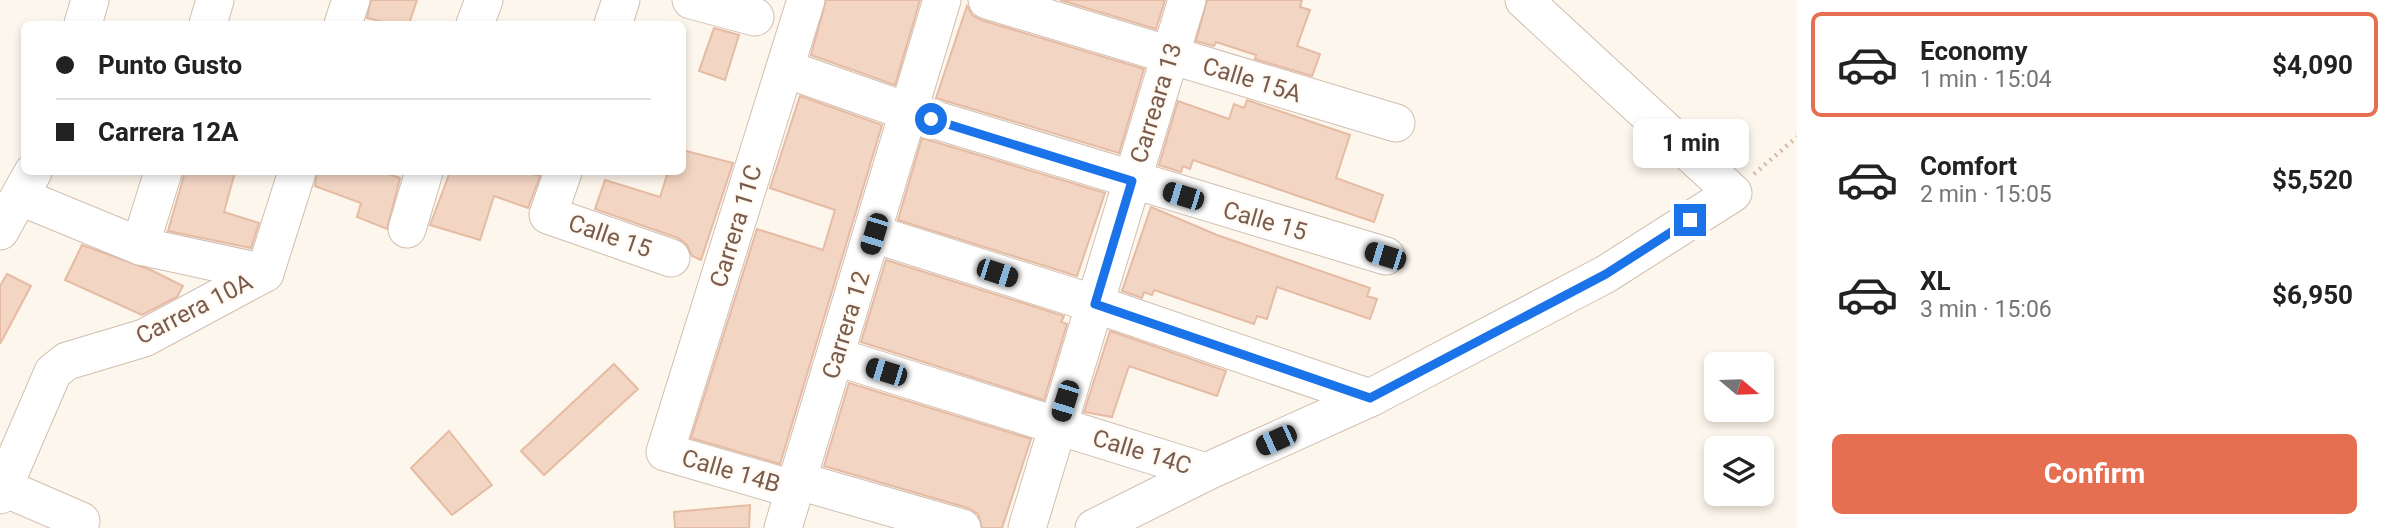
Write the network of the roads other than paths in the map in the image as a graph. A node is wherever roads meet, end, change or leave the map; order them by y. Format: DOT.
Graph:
graph roads {
  1 [pos="90,0"];
  2 [pos="215,0"];
  3 [pos="351,0"];
  4 [pos="484,0"];
  5 [pos="621,0"];
  6 [pos="691,0"];
  7 [pos="806,0"];
  8 [pos="942,0"];
  9 [pos="987,0"];
  10 [pos="1187,0"];
  11 [pos="1524,0"];
  12 [pos="755,17"];
  13 [pos="84,21"];
  14 [pos="209,21"];
  15 [pos="344,21"];
  16 [pos="476,21"];
  17 [pos="613,21"];
  18 [pos="1170,56"];
  19 [pos="786,68"];
  20 [pos="906,111"];
  21 [pos="1395,123"];
  22 [pos="162,175"];
  23 [pos="296,175"];
  24 [pos="423,175"];
  25 [pos="562,175"];
  26 [pos="1132,181"];
  27 [pos="27,184"];
  28 [pos="407,229"];
  29 [pos="0,231"];
  30 [pos="874,234"];
  31 [pos="139,246"];
  32 [pos="1385,256"];
  33 [pos="671,258"];
  34 [pos="265,274"];
  35 [pos="1095,304"];
  36 [pos="837,357"];
  37 [pos="1370,398"];
  38 [pos="1058,425"];
  39 [pos="665,452"];
  40 [pos="1206,472"];
  41 [pos="798,485"];
  42 [pos="1,490"];
  43 [pos="81,521"];
  44 [pos="783,528"];
  45 [pos="962,528"];
  46 [pos="1027,528"];
  47 [pos="1094,528"];
  1 -- 13 [label="street"];
  2 -- 14 [label="street"];
  3 -- 15 [label="street"];
  4 -- 16 [label="street"];
  5 -- 17 [label="street"];
  6 -- 12 [label="street"];
  7 -- 19 [label="street, Carrera 11C"];
  8 -- 20 [label="street, Carrera 12"];
  9 -- 18 [label="street, Calle 15A"];
  10 -- 18 [label="street, Carreara 13"];
  11 -- 37 [label="street"];
  18 -- 21 [label="street, Calle 15A"];
  18 -- 26 [label="street, Carreara 13"];
  19 -- 20 [label="street, Calle 15"];
  19 -- 39 [label="street, Carrera 11C"];
  20 -- 26 [label="street, Calle 15"];
  20 -- 30 [label="street, Carrera 12"];
  22 -- 31 [label="street"];
  23 -- 34 [label="street"];
  24 -- 28 [label="street"];
  25 -- 33 [label="street, Calle 15"];
  26 -- 32 [label="street, Calle 15"];
  26 -- 35 [label="street, Carreara 13"];
  27 -- 29 [label="street"];
  27 -- 31 [label="street"];
  30 -- 35 [label="street"];
  30 -- 36 [label="street, Carrera 12"];
  31 -- 34 [label="street"];
  34 -- 42 [label="street, Carrera 10A"];
  35 -- 37 [label="street"];
  35 -- 38 [label="street, Carreara 13"];
  36 -- 38 [label="street, Calle 14C"];
  36 -- 41 [label="street, Carrera 12"];
  37 -- 40 [label="street"];
  38 -- 40 [label="street, Calle 14C"];
  38 -- 46 [label="street, Carreara 13"];
  39 -- 41 [label="street, Calle 14B"];
  40 -- 47 [label="street"];
  41 -- 44 [label="street, Carrera 12"];
  41 -- 45 [label="street, Calle 14B"];
  42 -- 43 [label="street"];
}
